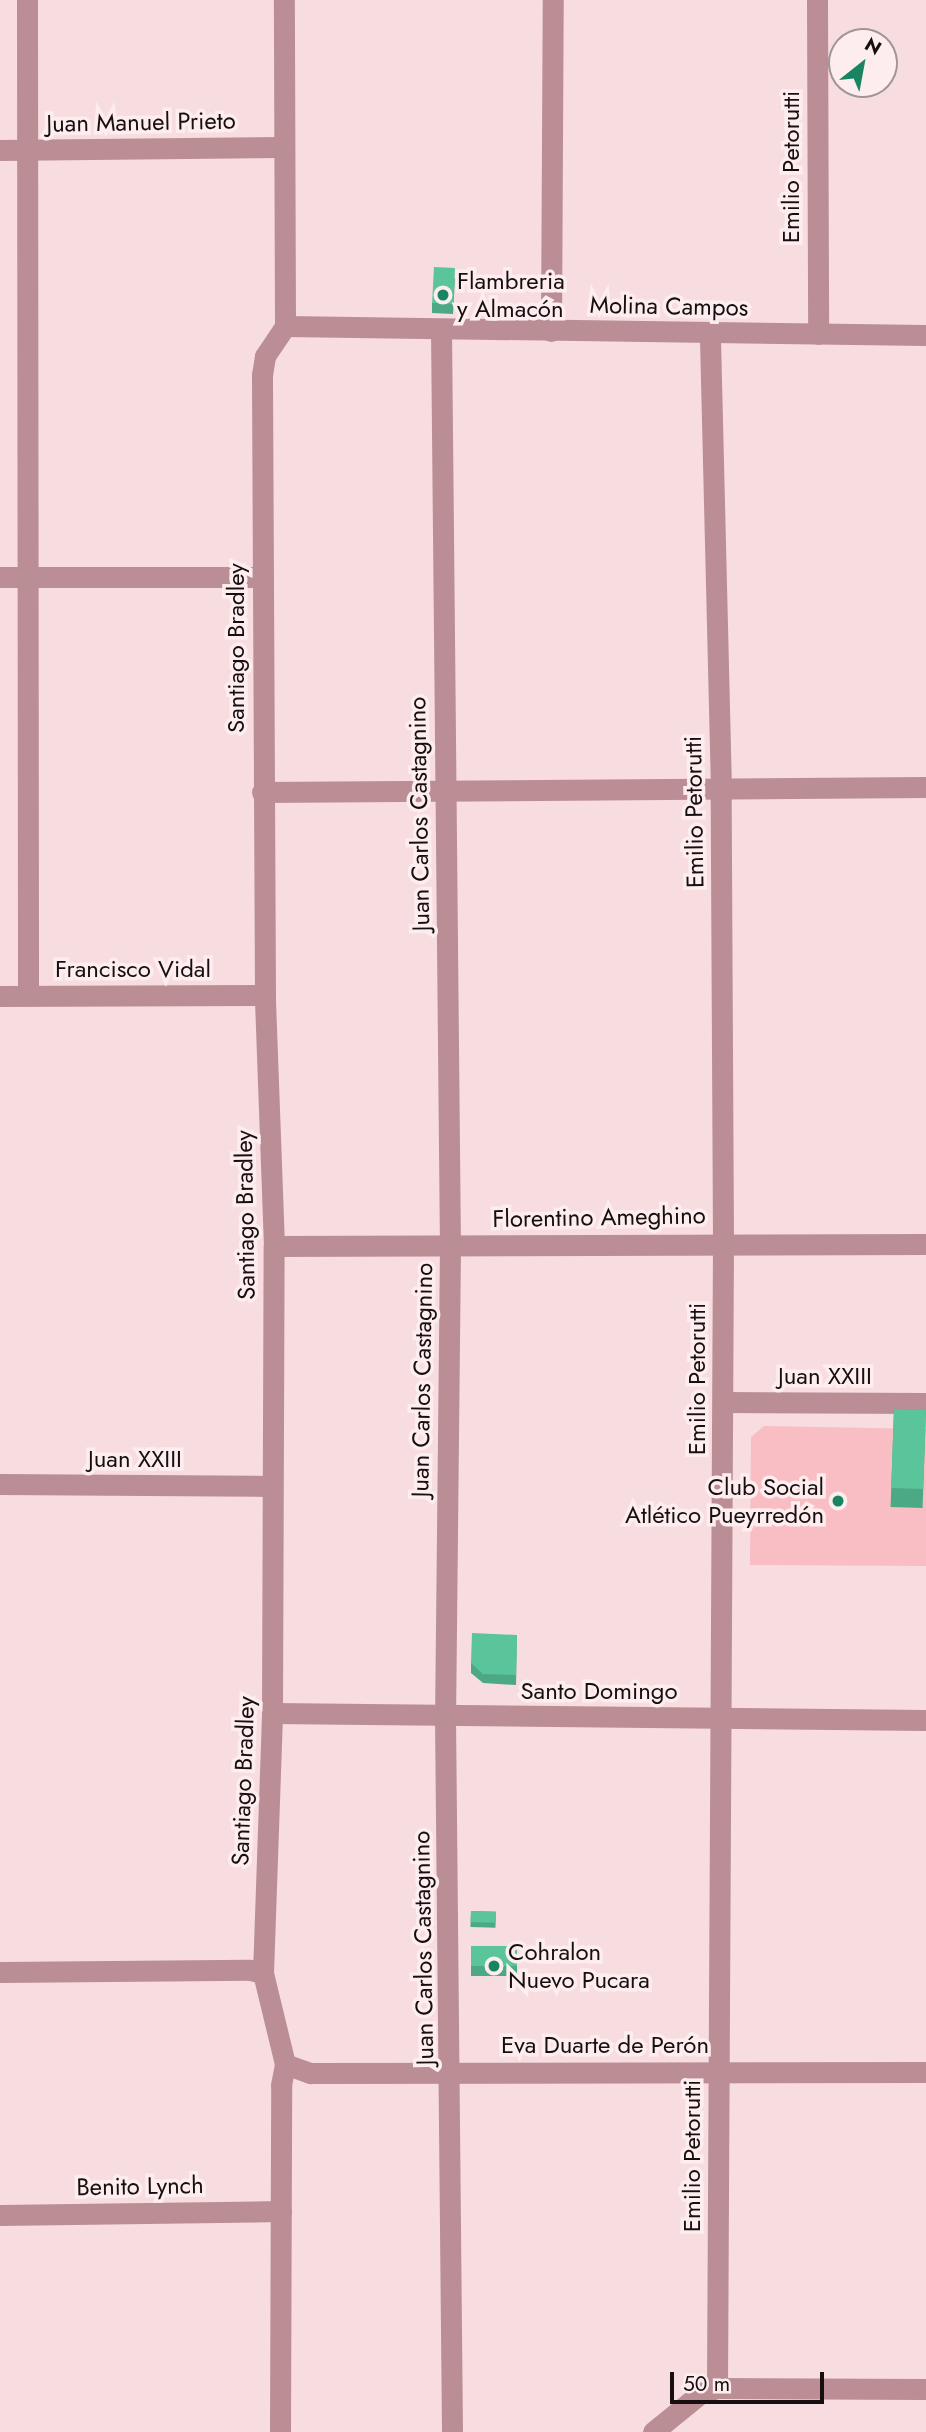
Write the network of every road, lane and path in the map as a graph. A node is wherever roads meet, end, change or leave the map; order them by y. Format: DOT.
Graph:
graph roads {
  1 [pos="27,0"];
  2 [pos="284,0"];
  3 [pos="553,0"];
  4 [pos="817,0"];
  5 [pos="282,147"];
  6 [pos="0,150"];
  7 [pos="27,150"];
  8 [pos="285,326"];
  9 [pos="441,329"];
  10 [pos="551,331"];
  11 [pos="710,333"];
  12 [pos="818,334"];
  13 [pos="926,335"];
  14 [pos="0,577"];
  15 [pos="29,577"];
  16 [pos="262,577"];
  17 [pos="926,787"];
  18 [pos="445,789"];
  19 [pos="721,789"];
  20 [pos="262,792"];
  21 [pos="27,995"];
  22 [pos="265,995"];
  23 [pos="0,996"];
  24 [pos="723,1242"];
  25 [pos="926,1244"];
  26 [pos="274,1246"];
  27 [pos="450,1246"];
  28 [pos="724,1402"];
  29 [pos="926,1403"];
  30 [pos="0,1484"];
  31 [pos="270,1486"];
  32 [pos="272,1713"];
  33 [pos="445,1716"];
  34 [pos="724,1718"];
  35 [pos="926,1720"];
  36 [pos="0,1972"];
  37 [pos="263,1973"];
  38 [pos="285,2064"];
  39 [pos="719,2070"];
  40 [pos="926,2072"];
  41 [pos="451,2073"];
  42 [pos="281,2211"];
  43 [pos="0,2215"];
  44 [pos="717,2388"];
  45 [pos="926,2389"];
  46 [pos="280,2432"];
  47 [pos="452,2432"];
  48 [pos="653,2432"];
  1 -- 7 [label="street"];
  2 -- 5 [label="street"];
  3 -- 10 [label="street"];
  4 -- 12 [label="street, Emilio Petorutti"];
  5 -- 7 [label="street, Juan Manuel Prieto"];
  5 -- 8 [label="street"];
  6 -- 7 [label="street, Juan Manuel Prieto"];
  7 -- 15 [label="street"];
  8 -- 9 [label="street, Molina Campos"];
  8 -- 16 [label="street, Santiago Bradley"];
  9 -- 10 [label="street, Molina Campos"];
  9 -- 18 [label="street, Juan Carlos Castagnino"];
  10 -- 11 [label="street, Molina Campos"];
  11 -- 12 [label="street, Molina Campos"];
  11 -- 19 [label="street, Emilio Petorutti"];
  12 -- 13 [label="street, Molina Campos"];
  14 -- 15 [label="street"];
  15 -- 16 [label="street"];
  15 -- 21 [label="street"];
  16 -- 20 [label="street, Santiago Bradley"];
  17 -- 19 [label="street"];
  18 -- 19 [label="street"];
  18 -- 20 [label="street"];
  18 -- 27 [label="street, Juan Carlos Castagnino"];
  19 -- 24 [label="street, Emilio Petorutti"];
  20 -- 22 [label="street, Santiago Bradley"];
  21 -- 22 [label="street, Francisco Vidal"];
  21 -- 23 [label="street, Francisco Vidal"];
  22 -- 26 [label="street, Santiago Bradley"];
  24 -- 25 [label="street, Florentino Ameghino"];
  24 -- 27 [label="street, Florentino Ameghino"];
  24 -- 28 [label="street, Emilio Petorutti"];
  26 -- 27 [label="street, Florentino Ameghino"];
  26 -- 31 [label="street, Santiago Bradley"];
  27 -- 33 [label="street, Juan Carlos Castagnino"];
  28 -- 29 [label="street, Juan XXIII"];
  28 -- 34 [label="street, Emilio Petorutti"];
  30 -- 31 [label="street, Juan XXIII"];
  31 -- 32 [label="street, Santiago Bradley"];
  32 -- 33 [label="street, Santo Domingo"];
  32 -- 37 [label="street, Santiago Bradley"];
  33 -- 34 [label="street, Santo Domingo"];
  33 -- 41 [label="street, Juan Carlos Castagnino"];
  34 -- 35 [label="street, Santo Domingo"];
  34 -- 39 [label="street, Emilio Petorutti"];
  36 -- 37 [label="street"];
  37 -- 38 [label="street, Santiago Bradley"];
  38 -- 41 [label="street, Eva Duarte de Perón"];
  38 -- 42 [label="street, Santiago Bradley"];
  39 -- 40 [label="street, Eva Duarte de Perón"];
  39 -- 41 [label="street, Eva Duarte de Perón"];
  39 -- 44 [label="street, Emilio Petorutti"];
  41 -- 47 [label="street, Juan Carlos Castagnino"];
  42 -- 43 [label="street, Benito Lynch"];
  42 -- 46 [label="street, Santiago Bradley"];
  44 -- 45 [label="street"];
  44 -- 48 [label="street"];
}
